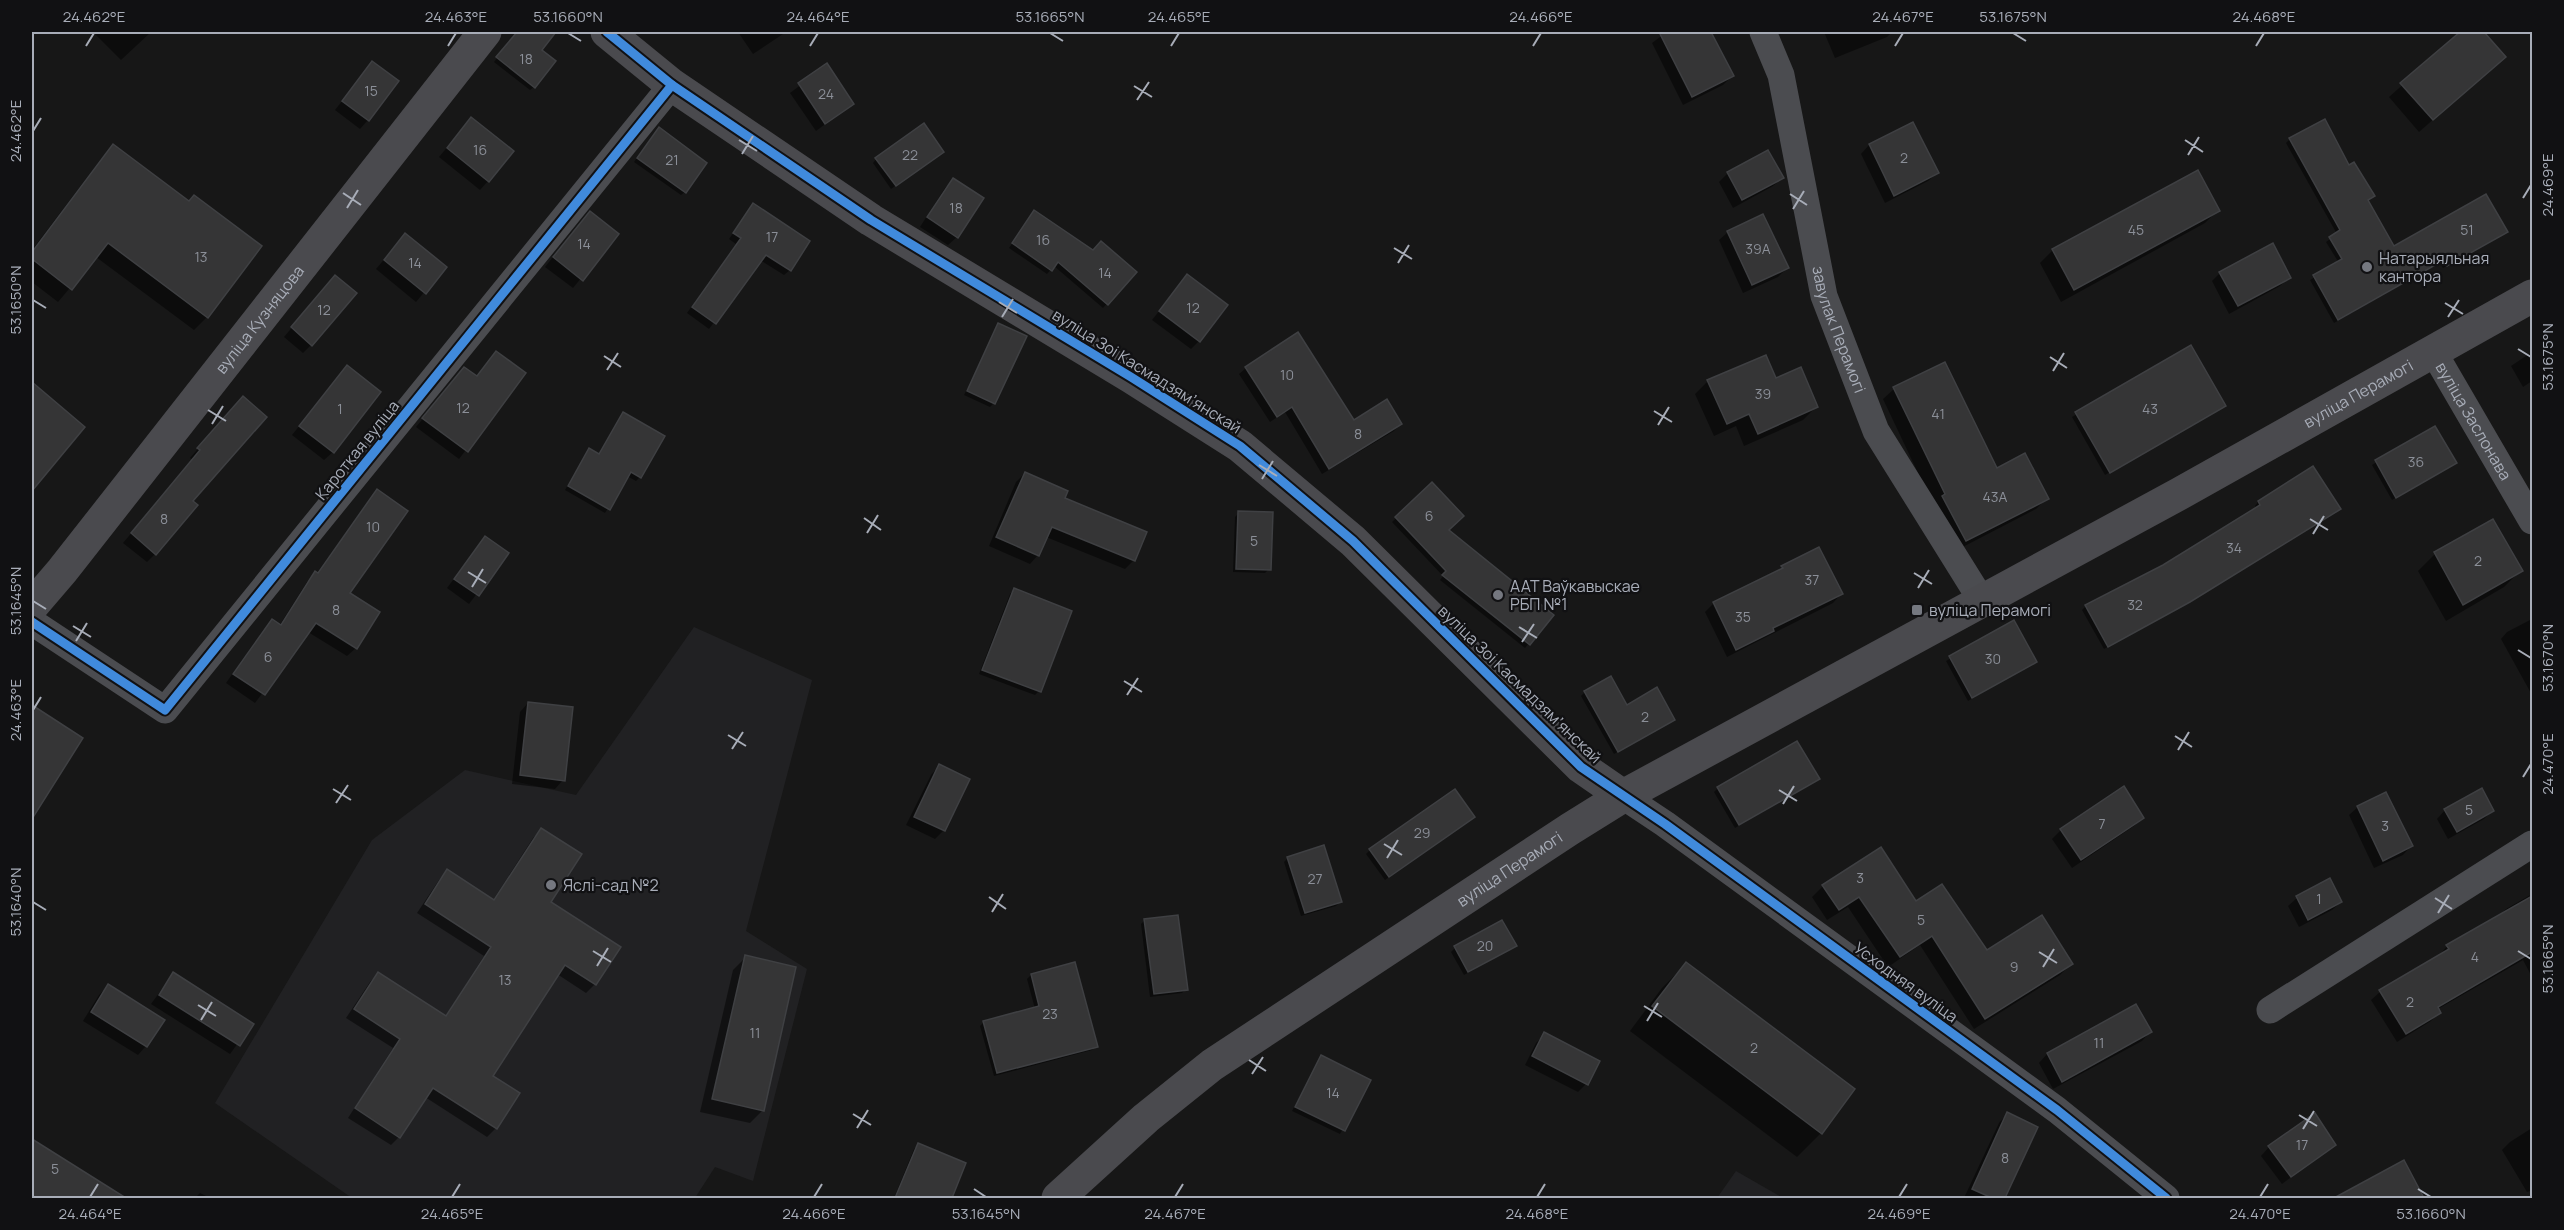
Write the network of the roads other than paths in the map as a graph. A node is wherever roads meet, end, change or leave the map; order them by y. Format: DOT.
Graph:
graph roads {
  1 [pos="485,32"];
  2 [pos="607,32"];
  3 [pos="1763,32"];
  4 [pos="672,85"];
  5 [pos="2532,296"];
  6 [pos="2433,351"];
  7 [pos="2532,521"];
  8 [pos="1982,601"];
  9 [pos="32,606"];
  10 [pos="32,622"];
  11 [pos="1623,796"];
  12 [pos="2532,844"];
  13 [pos="2270,1010"];
  14 [pos="1058,1198"];
  15 [pos="2166,1198"];
  1 -- 9 [label="street, вуліца Кузняцова"];
  2 -- 4 [label="street, вуліца Зоі Касмадзямʼянскай"];
  3 -- 8 [label="street, завулак Перамогі"];
  4 -- 10 [label="street, Кароткая вуліца"];
  4 -- 11 [label="street, вуліца Зоі Касмадзямʼянскай"];
  5 -- 6 [label="street, вуліца Перамогі"];
  6 -- 7 [label="street, вуліца Заслонава"];
  6 -- 8 [label="street, вуліца Перамогі"];
  8 -- 11 [label="street, вуліца Перамогі"];
  11 -- 14 [label="street, вуліца Перамогі"];
  11 -- 15 [label="street, Усходняя вуліца"];
  12 -- 13 [label="street"];
}
